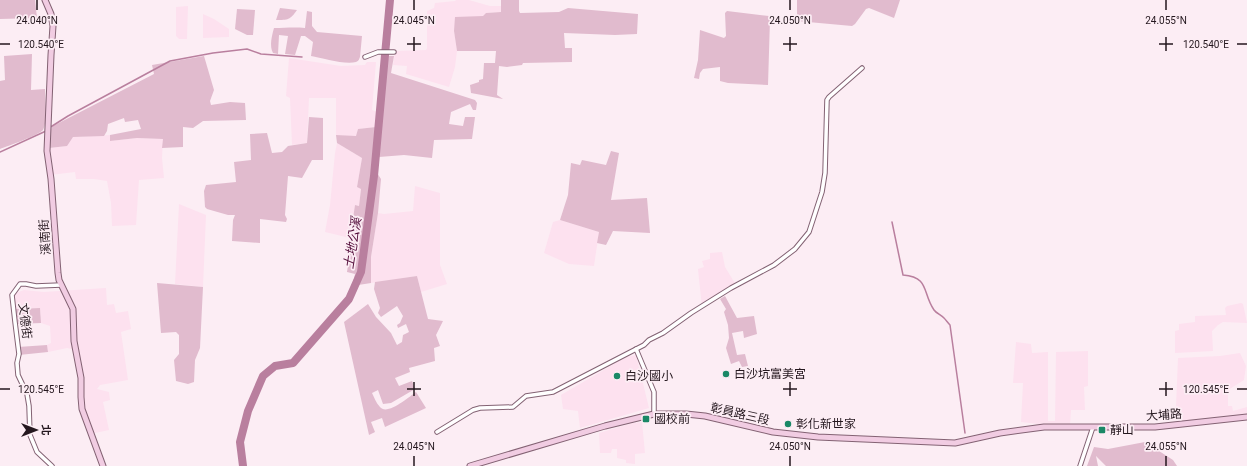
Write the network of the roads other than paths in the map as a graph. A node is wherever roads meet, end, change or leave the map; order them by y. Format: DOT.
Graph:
graph roads {
  1 [pos="45,0"];
  2 [pos="394,52"];
  3 [pos="365,57"];
  4 [pos="862,68"];
  5 [pos="61,285"];
  6 [pos="636,349"];
  7 [pos="654,414"];
  8 [pos="1247,417"];
  9 [pos="1083,426"];
  10 [pos="1093,427"];
  11 [pos="437,432"];
  12 [pos="52,466"];
  13 [pos="103,466"];
  14 [pos="470,466"];
  15 [pos="1080,466"];
  1 -- 5 [label="main road, 溪南街"];
  2 -- 3 [label="street"];
  4 -- 6 [label="street"];
  5 -- 12 [label="street, 文德街"];
  5 -- 13 [label="main road, 溪南街"];
  6 -- 7 [label="street"];
  6 -- 11 [label="street"];
  7 -- 9 [label="main road, 彰員路三段"];
  7 -- 14 [label="main road, 彰員路三段"];
  8 -- 10 [label="main road, 大埔路"];
  9 -- 10 [label="main road, 大埔路"];
  10 -- 15 [label="street"];
}
